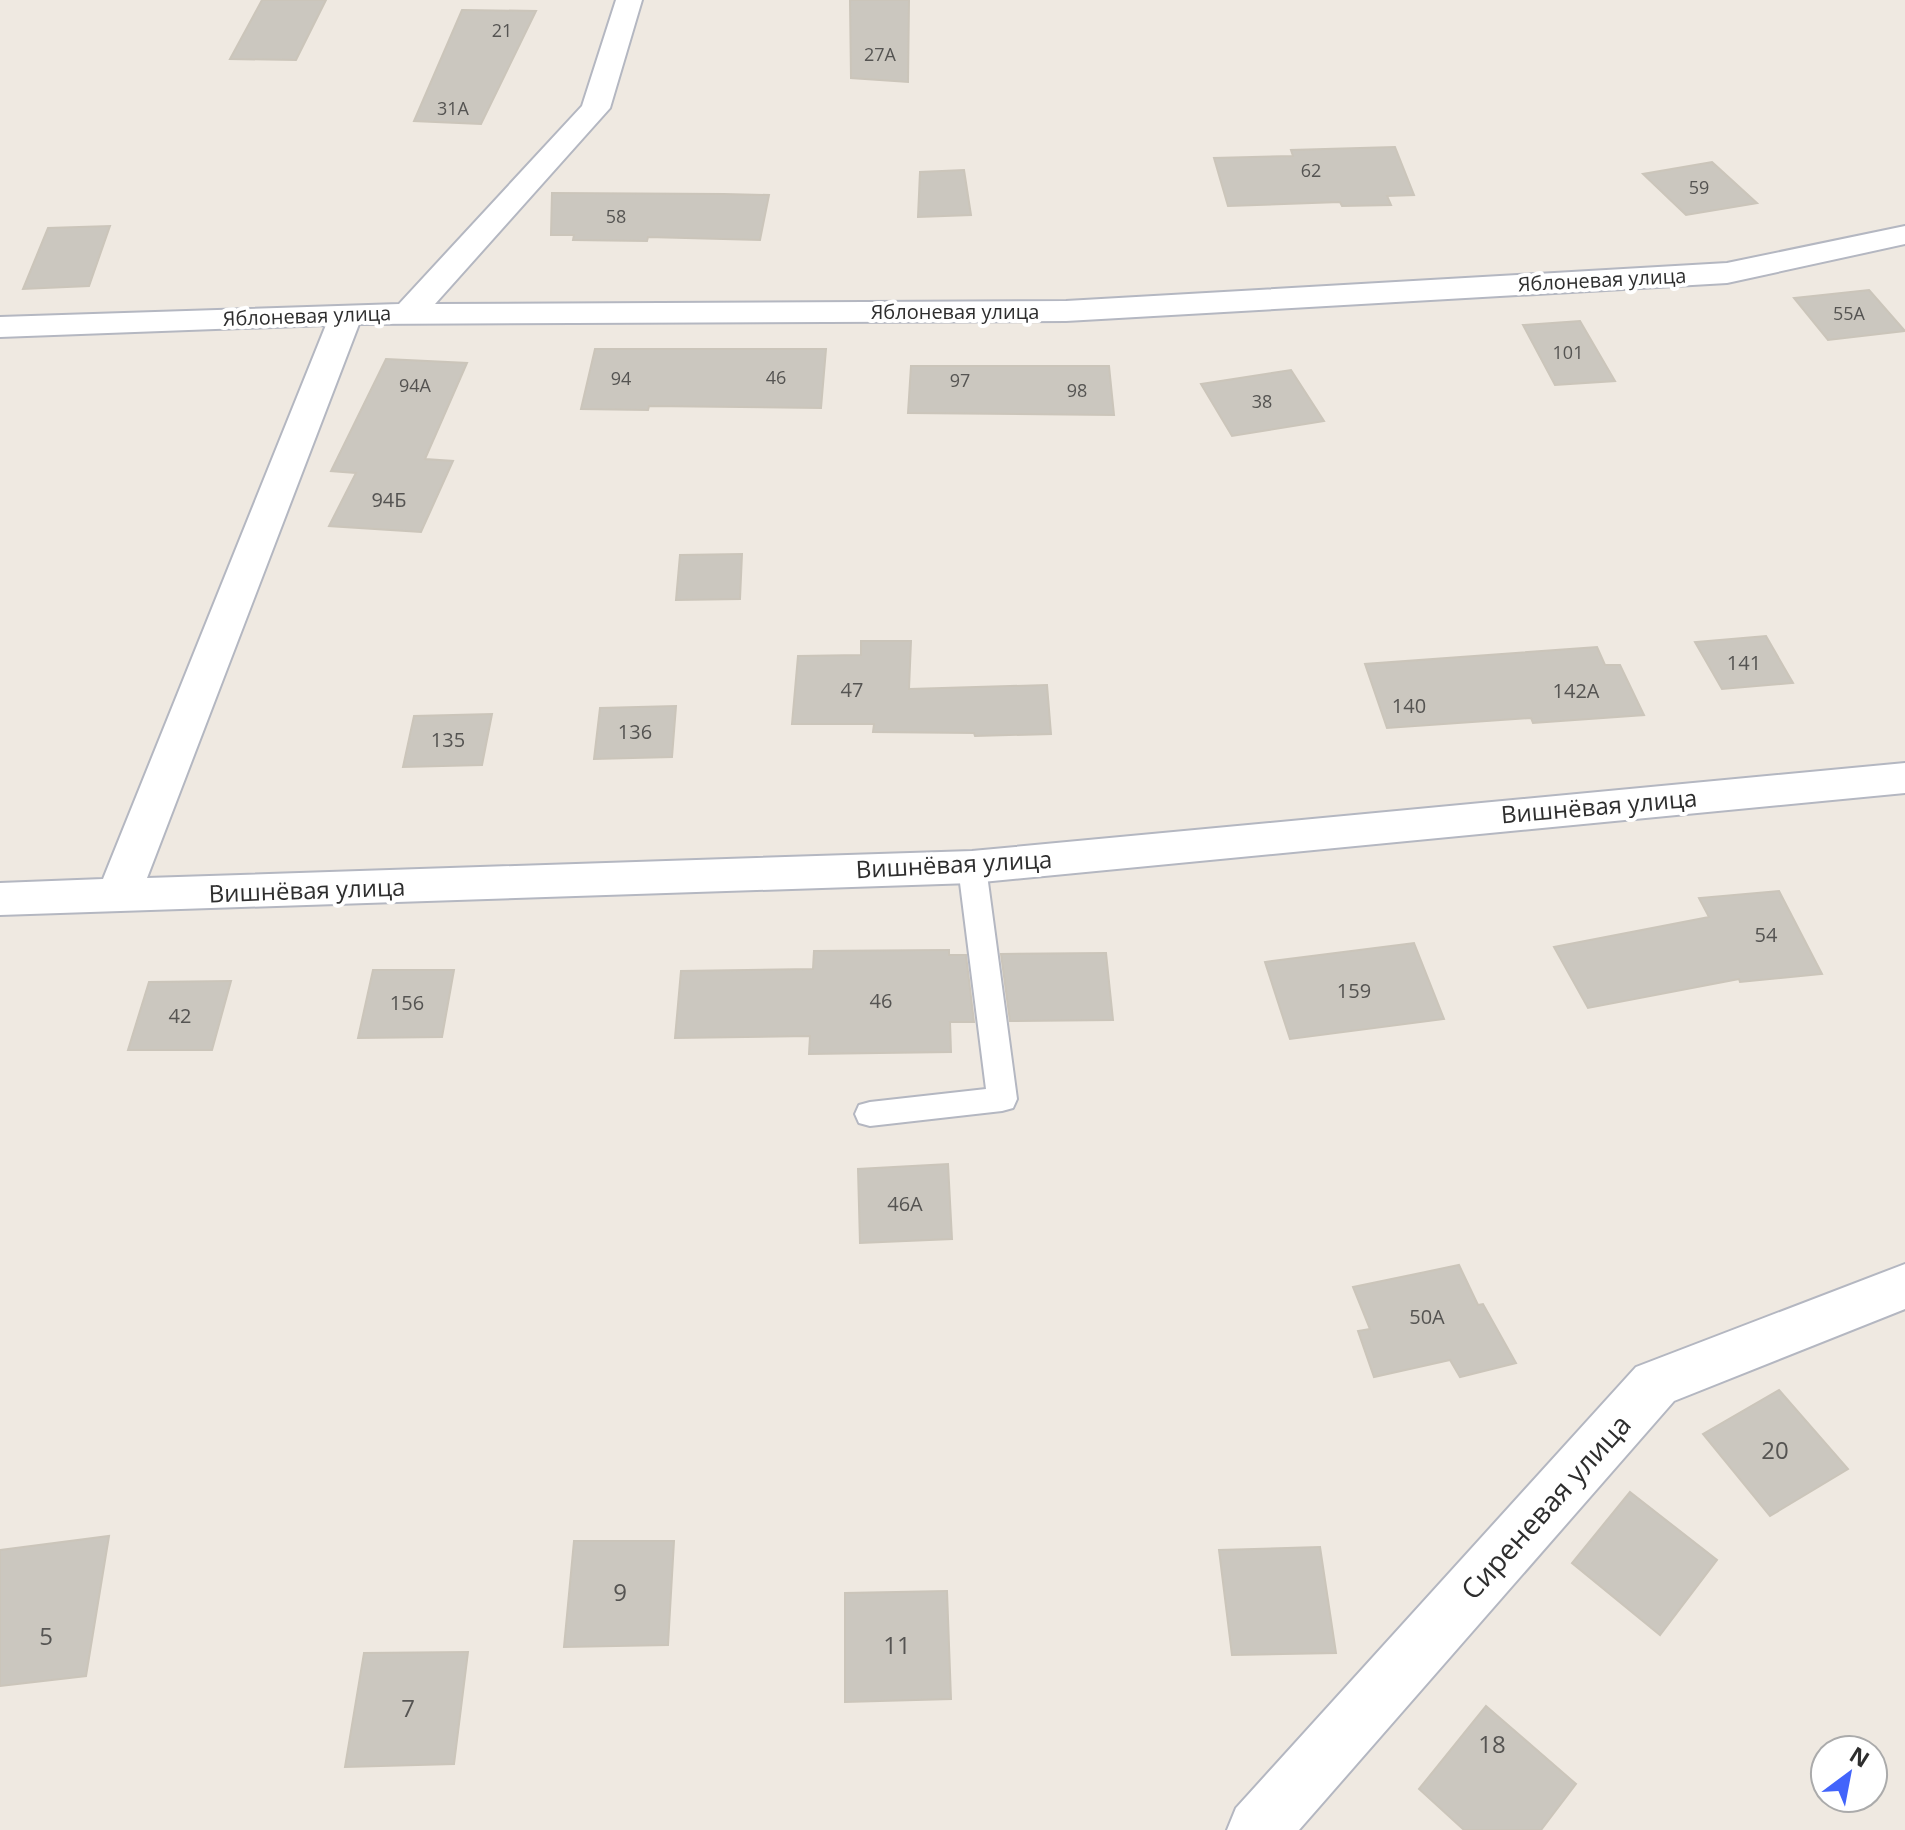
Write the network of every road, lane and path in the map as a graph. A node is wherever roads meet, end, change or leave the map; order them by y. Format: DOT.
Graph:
graph roads {
  1 [pos="629,0"];
  2 [pos="1905,235"];
  3 [pos="346,314"];
  4 [pos="408,314"];
  5 [pos="0,327"];
  6 [pos="1905,778"];
  7 [pos="972,867"];
  8 [pos="118,897"];
  9 [pos="0,899"];
  10 [pos="870,1114"];
  11 [pos="1905,1286"];
  12 [pos="1258,1830"];
  1 -- 4 [label="street"];
  2 -- 4 [label="street, Яблоневая улица"];
  3 -- 4 [label="street, Яблоневая улица"];
  3 -- 5 [label="street, Яблоневая улица"];
  3 -- 8 [label="street"];
  6 -- 7 [label="street, Вишнёвая улица"];
  7 -- 8 [label="street, Вишнёвая улица"];
  7 -- 10 [label="lane"];
  8 -- 9 [label="street, Вишнёвая улица"];
  11 -- 12 [label="street, Сиреневая улица"];
}
